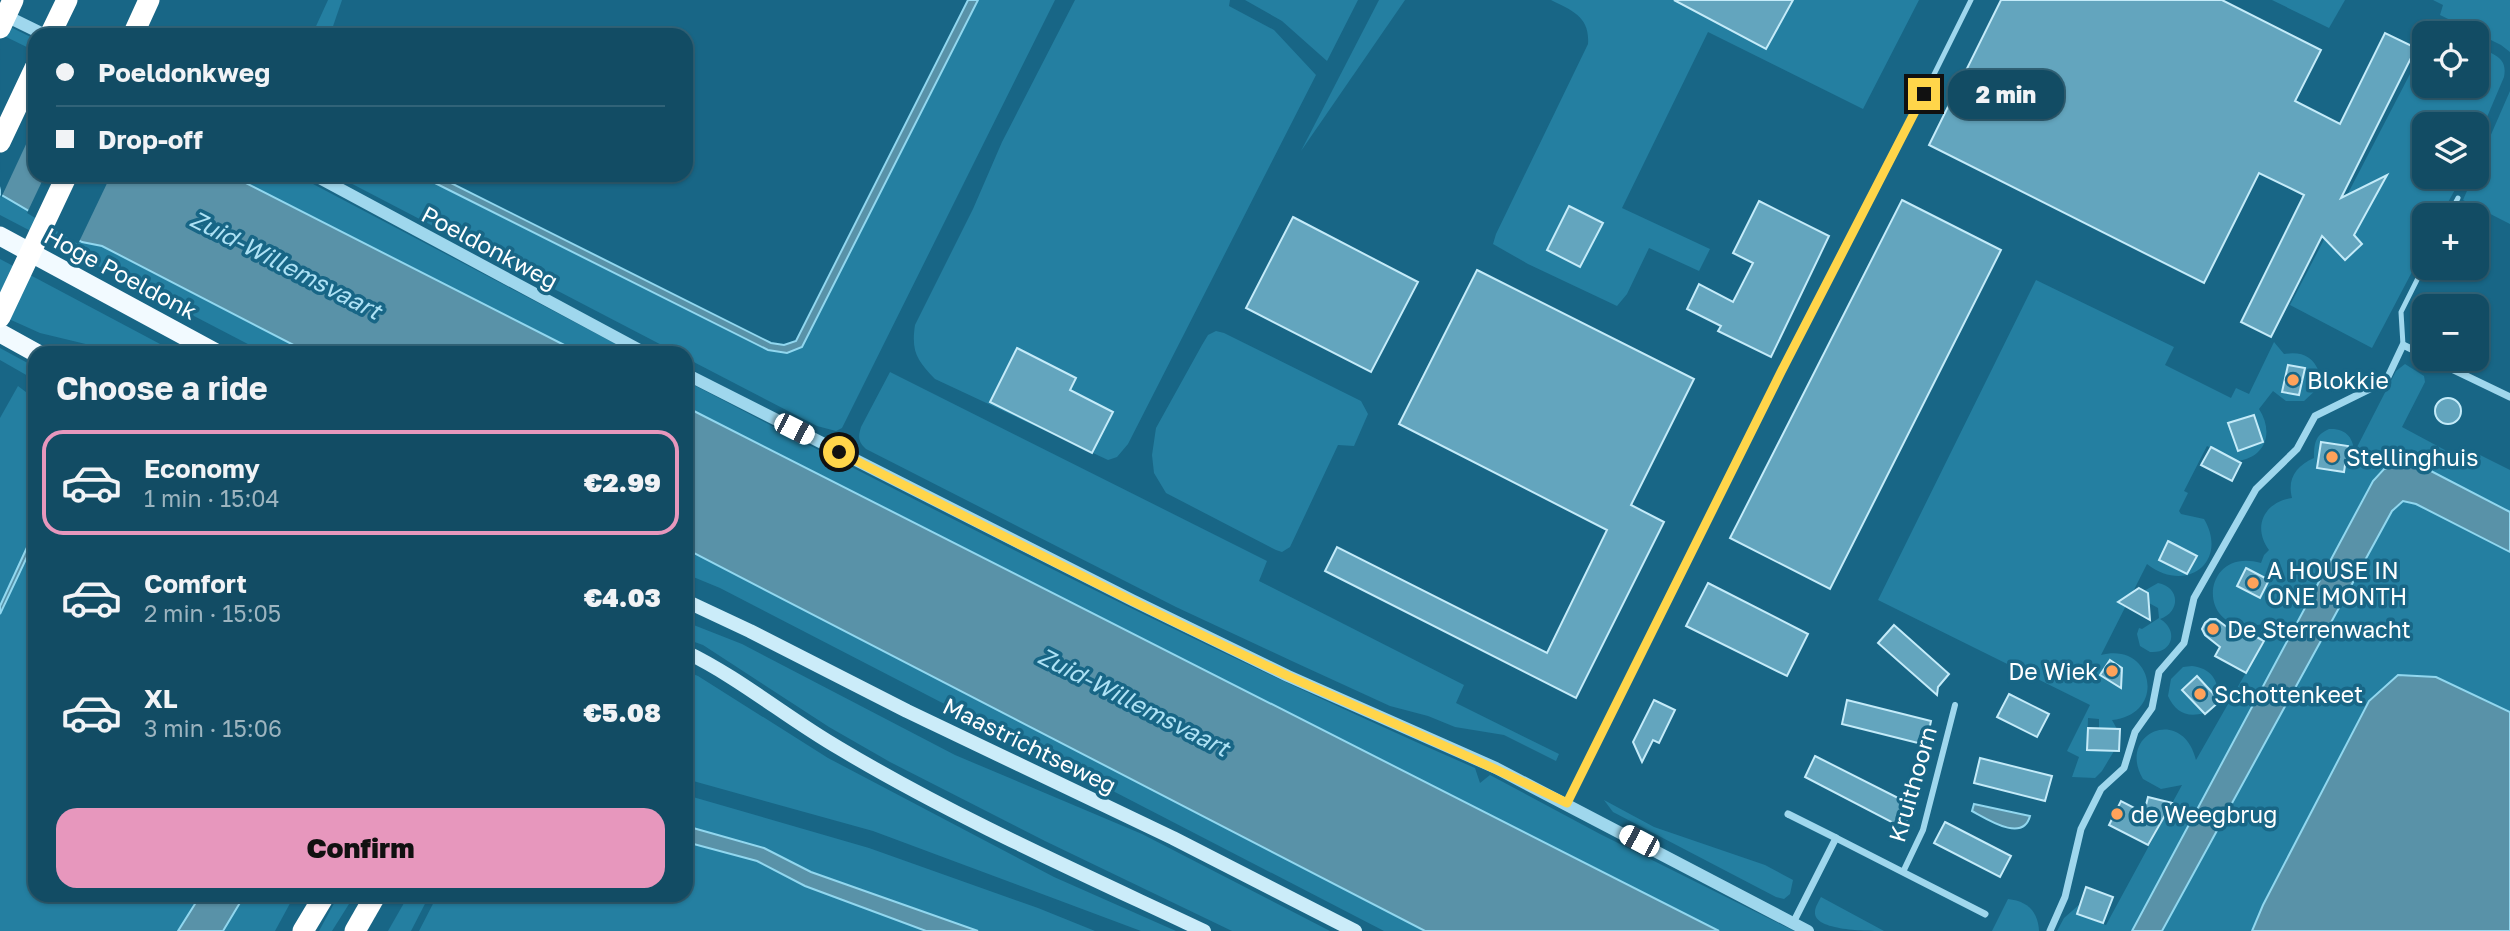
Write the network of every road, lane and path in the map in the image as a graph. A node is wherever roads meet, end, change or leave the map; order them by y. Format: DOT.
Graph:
graph roads {
  1 [pos="13,0"];
  2 [pos="67,0"];
  3 [pos="1971,0"];
  4 [pos="146,8"];
  5 [pos="0,13"];
  6 [pos="0,28"];
  7 [pos="31,28"];
  8 [pos="53,28"];
  9 [pos="136,28"];
  10 [pos="28,83"];
  11 [pos="0,142"];
  12 [pos="64,182"];
  13 [pos="327,182"];
  14 [pos="2458,198"];
  15 [pos="2455,203"];
  16 [pos="0,236"];
  17 [pos="2417,280"];
  18 [pos="0,317"];
  19 [pos="0,333"];
  20 [pos="2403,345"];
  21 [pos="203,346"];
  22 [pos="632,346"];
  23 [pos="28,348"];
  24 [pos="2412,349"];
  25 [pos="2456,371"];
  26 [pos="693,377"];
  27 [pos="2510,397"];
  28 [pos="693,604"];
  29 [pos="693,656"];
  30 [pos="1955,705"];
  31 [pos="1567,803"];
  32 [pos="1787,814"];
  33 [pos="1836,838"];
  34 [pos="1903,873"];
  35 [pos="320,902"];
  36 [pos="372,902"];
  37 [pos="1985,914"];
  38 [pos="1793,922"];
  39 [pos="303,931"];
  40 [pos="355,931"];
  41 [pos="1204,931"];
  42 [pos="1355,931"];
  43 [pos="1808,931"];
  44 [pos="2050,931"];
  1 -- 6 [label="highway, bridge"];
  2 -- 8 [label="highway"];
  3 -- 31 [label="lane"];
  4 -- 9 [label="highway"];
  5 -- 7 [label="street"];
  10 -- 11 [label="highway"];
  12 -- 18 [label="highway, bridge"];
  13 -- 22 [label="street, Poeldonkweg"];
  14 -- 15 [label="lane"];
  16 -- 21 [label="highway, Hoge Poeldonk"];
  17 -- 20 [label="lane"];
  19 -- 23 [label="highway"];
  20 -- 24 [label="street"];
  20 -- 44 [label="street"];
  25 -- 27 [label="street"];
  26 -- 31 [label="street"];
  28 -- 42 [label="main road, Maastrichtseweg"];
  29 -- 41 [label="main road"];
  30 -- 34 [label="street, Kruithoorn"];
  31 -- 38 [label="street"];
  32 -- 33 [label="street, Kruithoorn"];
  33 -- 34 [label="street, Kruithoorn"];
  33 -- 38 [label="street"];
  34 -- 37 [label="street, Kruithoorn"];
  35 -- 39 [label="highway"];
  36 -- 40 [label="highway"];
  38 -- 43 [label="street"];
}
